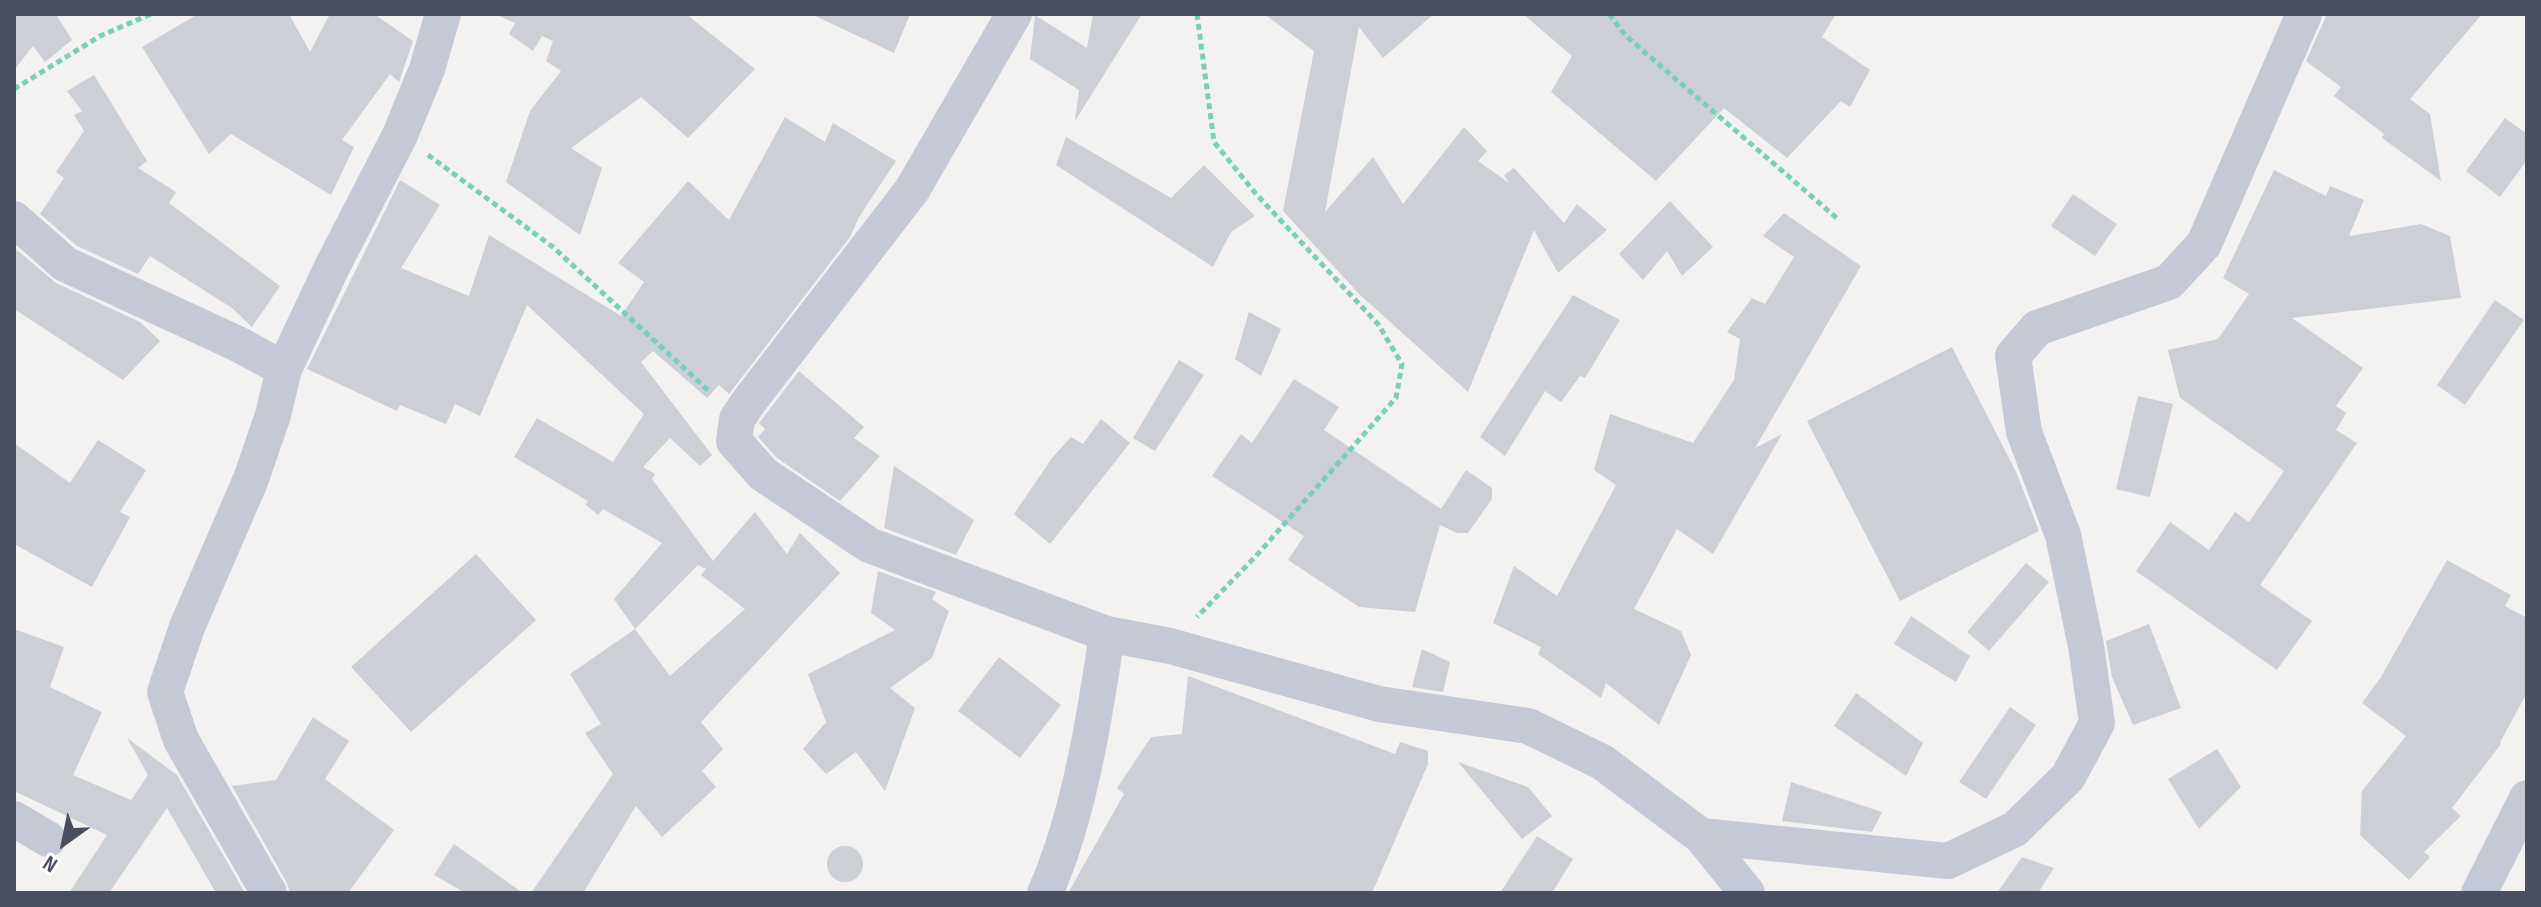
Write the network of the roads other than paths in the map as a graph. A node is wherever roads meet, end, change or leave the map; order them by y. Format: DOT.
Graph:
graph roads {
  1 [pos="443,14"];
  2 [pos="1014,14"];
  3 [pos="2304,14"];
  4 [pos="14,219"];
  5 [pos="284,369"];
  6 [pos="1107,634"];
  7 [pos="2527,798"];
  8 [pos="14,819"];
  9 [pos="1701,836"];
  10 [pos="48,839"];
  11 [pos="269,893"];
  12 [pos="1045,893"];
  13 [pos="1747,893"];
  14 [pos="2479,893"];
  1 -- 5 [label="street"];
  2 -- 6 [label="street"];
  3 -- 9 [label="street"];
  4 -- 5 [label="street"];
  5 -- 11 [label="street"];
  6 -- 9 [label="street"];
  6 -- 12 [label="street"];
  7 -- 14 [label="street"];
  8 -- 10 [label="street"];
  9 -- 13 [label="street"];
}
